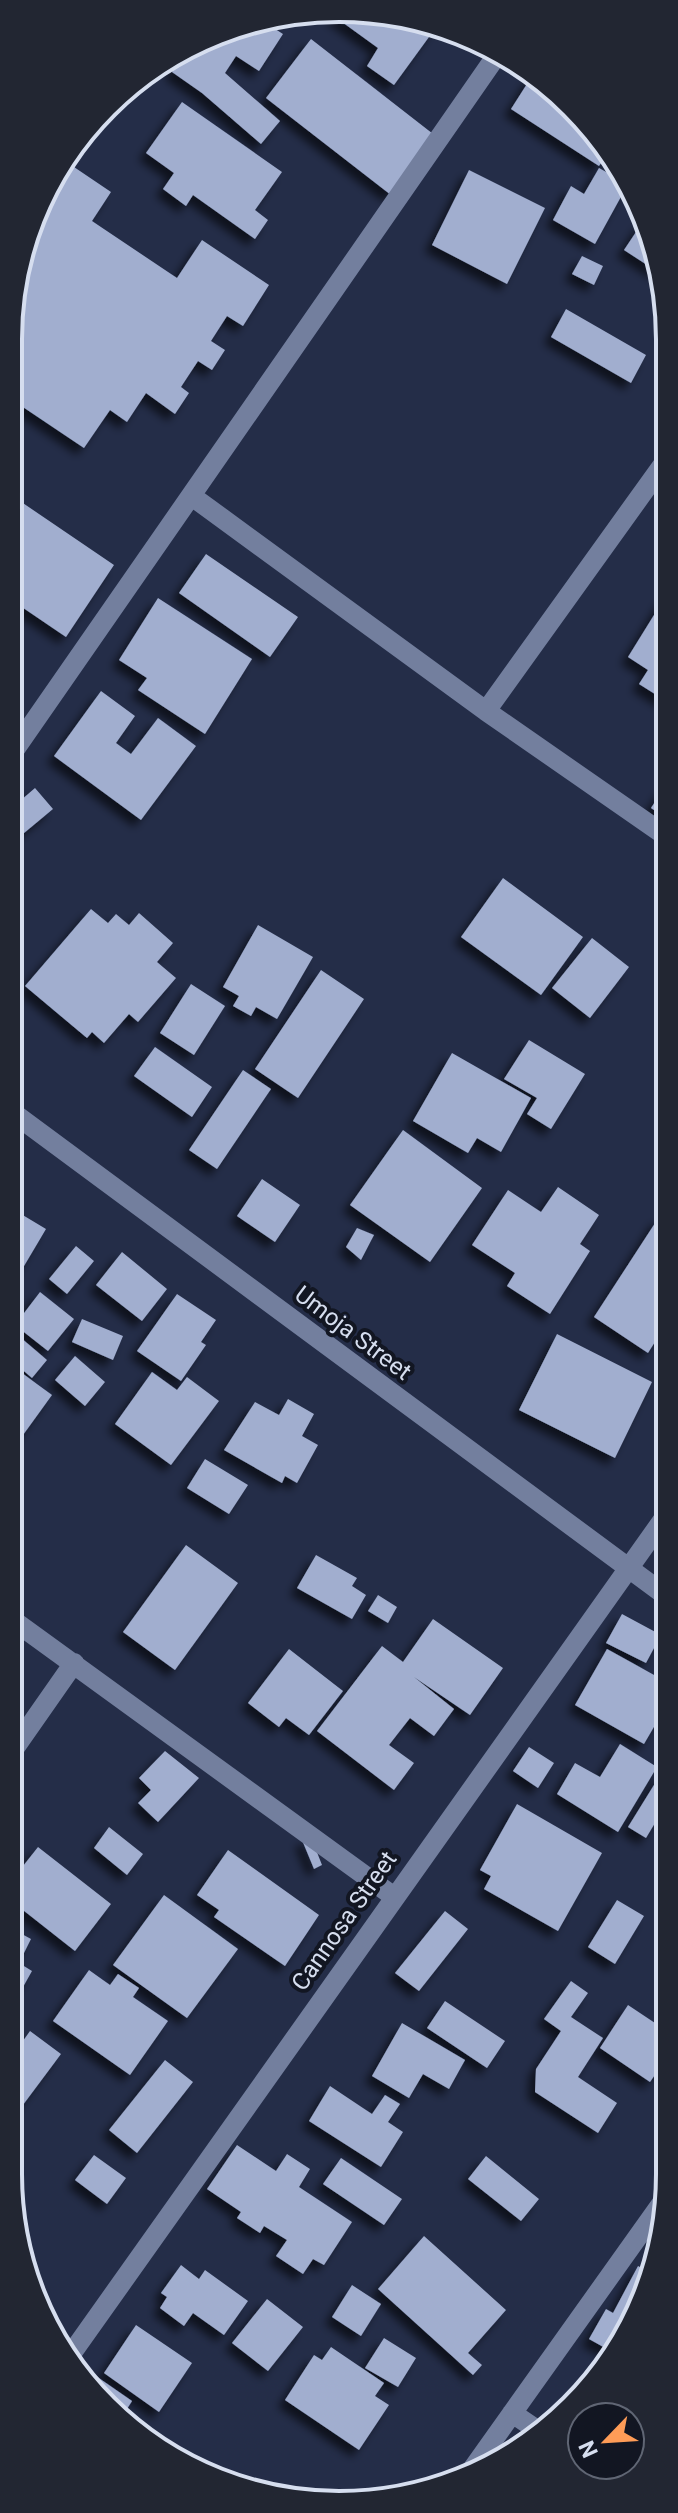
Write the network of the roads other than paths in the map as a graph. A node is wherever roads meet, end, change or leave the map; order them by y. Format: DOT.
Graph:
graph roads {
  1 [pos="493,61"];
  2 [pos="656,474"];
  3 [pos="193,497"];
  4 [pos="486,711"];
  5 [pos="22,739"];
  6 [pos="656,829"];
  7 [pos="22,1119"];
  8 [pos="656,1531"];
  9 [pos="630,1570"];
  10 [pos="656,1589"];
  11 [pos="22,1626"];
  12 [pos="74,1663"];
  13 [pos="22,1737"];
  14 [pos="393,1896"];
  15 [pos="653,2216"];
  16 [pos="74,2349"];
  17 [pos="512,2413"];
  18 [pos="531,2426"];
  19 [pos="481,2457"];
  1 -- 3 [label="street"];
  2 -- 4 [label="street"];
  3 -- 4 [label="street"];
  3 -- 5 [label="street"];
  4 -- 6 [label="street"];
  7 -- 9 [label="street, Umoja Street"];
  8 -- 9 [label="street, Cannosa Street"];
  9 -- 10 [label="street, Umoja Street"];
  9 -- 14 [label="street, Cannosa Street"];
  11 -- 12 [label="street"];
  12 -- 13 [label="street"];
  12 -- 14 [label="street"];
  14 -- 16 [label="street, Cannosa Street"];
  15 -- 17 [label="street"];
  17 -- 18 [label="street"];
  17 -- 19 [label="street"];
}
